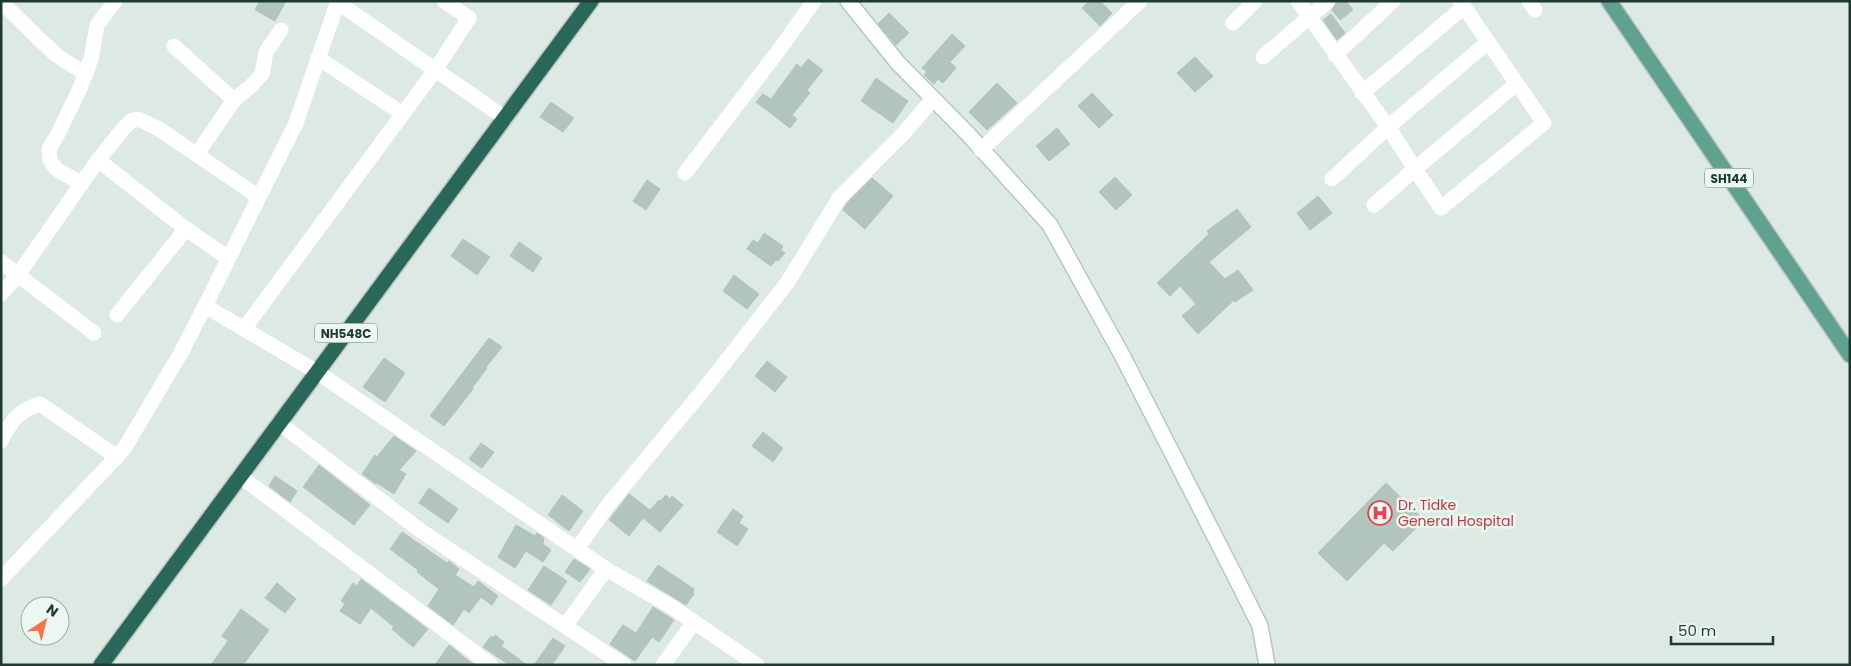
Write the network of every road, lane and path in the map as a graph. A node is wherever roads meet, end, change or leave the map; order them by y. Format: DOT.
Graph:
graph roads {
  1 [pos="115,1"];
  2 [pos="444,1"];
  3 [pos="591,1"];
  4 [pos="814,1"];
  5 [pos="848,1"];
  6 [pos="1140,1"];
  7 [pos="1255,1"];
  8 [pos="1298,1"];
  9 [pos="1328,1"];
  10 [pos="1393,1"];
  11 [pos="1609,1"];
  12 [pos="1,2"];
  13 [pos="338,2"];
  14 [pos="1462,4"];
  15 [pos="1309,17"];
  16 [pos="1233,24"];
  17 [pos="281,30"];
  18 [pos="1488,42"];
  19 [pos="174,46"];
  20 [pos="1335,55"];
  21 [pos="1263,57"];
  22 [pos="318,58"];
  23 [pos="436,69"];
  24 [pos="86,74"];
  25 [pos="1516,84"];
  26 [pos="1362,93"];
  27 [pos="933,99"];
  28 [pos="234,100"];
  29 [pos="403,114"];
  30 [pos="505,118"];
  31 [pos="1388,127"];
  32 [pos="981,150"];
  33 [pos="197,154"];
  34 [pos="98,160"];
  35 [pos="1415,169"];
  36 [pos="685,173"];
  37 [pos="1332,179"];
  38 [pos="81,183"];
  39 [pos="259,197"];
  40 [pos="1374,205"];
  41 [pos="186,229"];
  42 [pos="228,258"];
  43 [pos="1,262"];
  44 [pos="18,275"];
  45 [pos="1,294"];
  46 [pos="205,306"];
  47 [pos="117,315"];
  48 [pos="244,329"];
  49 [pos="94,332"];
  50 [pos="1850,355"];
  51 [pos="317,372"];
  52 [pos="279,423"];
  53 [pos="1,441"];
  54 [pos="117,457"];
  55 [pos="240,476"];
  56 [pos="576,549"];
  57 [pos="606,569"];
  58 [pos="1,579"];
  59 [pos="694,622"];
  60 [pos="565,626"];
  61 [pos="101,665"];
  62 [pos="491,665"];
  63 [pos="624,665"];
  64 [pos="663,665"];
  65 [pos="756,665"];
  66 [pos="1268,665"];
  1 -- 24 [label="street"];
  2 -- 23 [label="street"];
  3 -- 30 [label="highway, NH548C"];
  4 -- 36 [label="street"];
  5 -- 27 [label="street"];
  6 -- 32 [label="street"];
  7 -- 16 [label="street"];
  8 -- 15 [label="street"];
  9 -- 15 [label="street"];
  10 -- 20 [label="street"];
  11 -- 50 [label="main road, SH144"];
  12 -- 24 [label="street"];
  13 -- 22 [label="street"];
  13 -- 23 [label="street"];
  14 -- 18 [label="street"];
  14 -- 26 [label="street"];
  15 -- 20 [label="street"];
  15 -- 21 [label="street"];
  17 -- 28 [label="street"];
  18 -- 25 [label="street"];
  18 -- 31 [label="street"];
  19 -- 28 [label="street"];
  20 -- 26 [label="street"];
  22 -- 29 [label="street"];
  22 -- 39 [label="street"];
  23 -- 29 [label="street"];
  23 -- 30 [label="street"];
  24 -- 38 [label="street"];
  25 -- 35 [label="street"];
  25 -- 35 [label="street"];
  26 -- 31 [label="street"];
  27 -- 32 [label="street"];
  27 -- 56 [label="street"];
  28 -- 33 [label="street"];
  29 -- 48 [label="street"];
  30 -- 51 [label="highway, NH548C"];
  31 -- 35 [label="street"];
  31 -- 37 [label="street"];
  32 -- 66 [label="street"];
  33 -- 34 [label="street"];
  33 -- 39 [label="street"];
  34 -- 38 [label="street"];
  34 -- 41 [label="street"];
  35 -- 40 [label="street"];
  38 -- 44 [label="street"];
  39 -- 42 [label="street"];
  41 -- 42 [label="street"];
  41 -- 47 [label="street"];
  42 -- 46 [label="street"];
  43 -- 44 [label="street"];
  44 -- 45 [label="street"];
  44 -- 49 [label="street"];
  46 -- 48 [label="street"];
  46 -- 54 [label="street"];
  48 -- 51 [label="street"];
  51 -- 52 [label="highway, NH548C"];
  51 -- 56 [label="street"];
  52 -- 55 [label="highway, NH548C"];
  52 -- 60 [label="street"];
  53 -- 54 [label="street"];
  54 -- 58 [label="street"];
  55 -- 61 [label="highway, NH548C"];
  55 -- 62 [label="street"];
  56 -- 57 [label="street"];
  57 -- 59 [label="street"];
  57 -- 60 [label="street"];
  59 -- 64 [label="street"];
  59 -- 65 [label="street"];
  60 -- 63 [label="street"];
}
